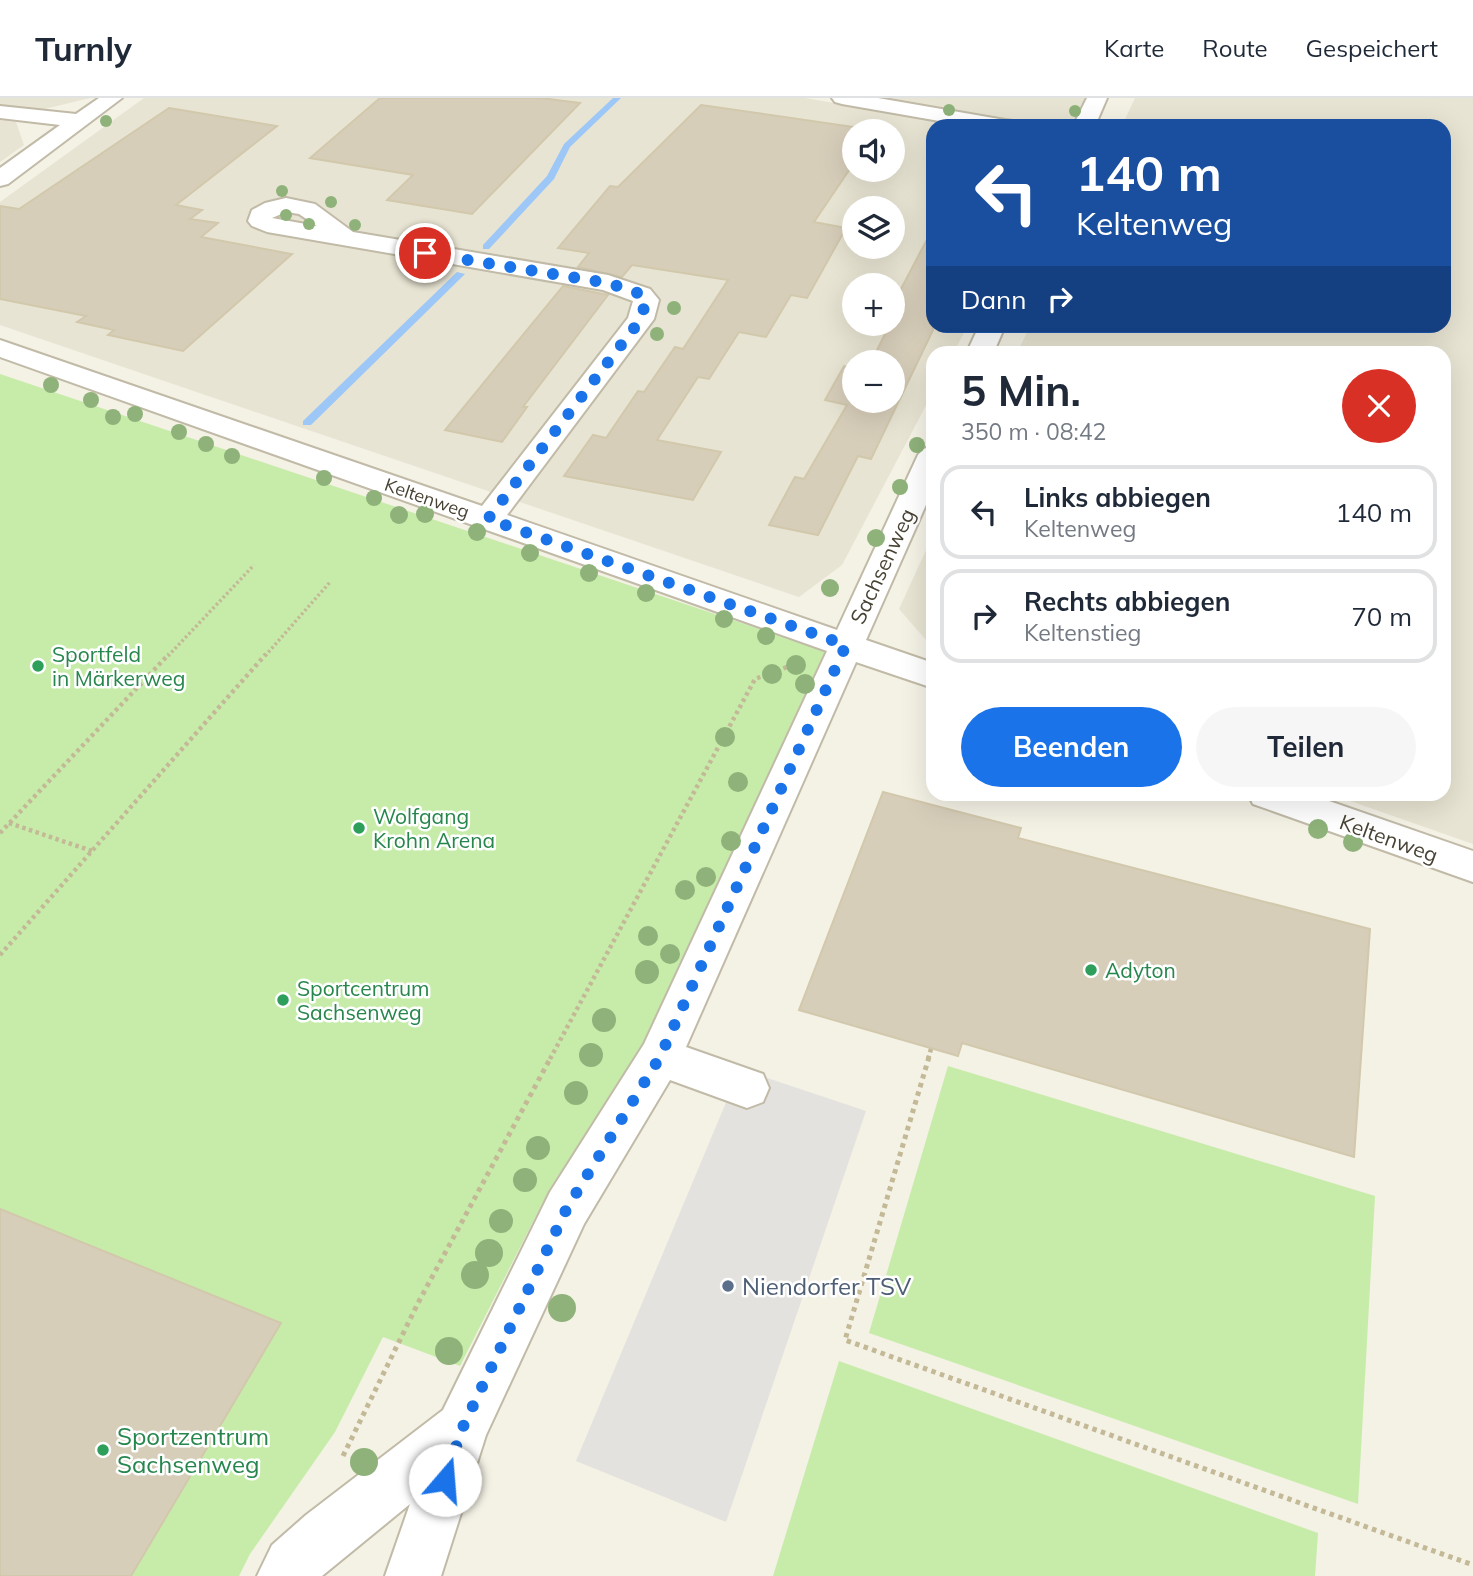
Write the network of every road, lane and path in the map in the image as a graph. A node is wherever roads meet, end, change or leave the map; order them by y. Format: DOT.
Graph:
graph roads {
  1 [pos="112,98"];
  2 [pos="842,98"];
  3 [pos="1097,98"];
  4 [pos="0,112"];
  5 [pos="964,119"];
  6 [pos="1087,119"];
  7 [pos="78,121"];
  8 [pos="0,179"];
  9 [pos="346,239"];
  10 [pos="0,348"];
  11 [pos="926,470"];
  12 [pos="488,519"];
  13 [pos="254,565"];
  14 [pos="331,581"];
  15 [pos="846,645"];
  16 [pos="926,674"];
  17 [pos="1286,801"];
  18 [pos="9,823"];
  19 [pos="0,833"];
  20 [pos="92,851"];
  21 [pos="1473,867"];
  22 [pos="0,955"];
  23 [pos="931,1049"];
  24 [pos="660,1057"];
  25 [pos="747,1088"];
  26 [pos="383,1375"];
  27 [pos="462,1429"];
  28 [pos="1473,1565"];
  29 [pos="285,1576"];
  30 [pos="414,1576"];
  1 -- 7 [label="street"];
  2 -- 5 [label="street"];
  3 -- 6 [label="street"];
  4 -- 7 [label="street"];
  7 -- 8 [label="street"];
  9 -- 12 [label="street"];
  10 -- 12 [label="street, Keltenweg"];
  11 -- 15 [label="street, Sachsenweg"];
  12 -- 15 [label="street, Keltenweg"];
  13 -- 18 [label="path"];
  14 -- 20 [label="path"];
  15 -- 16 [label="street, Keltenweg"];
  15 -- 24 [label="street, Sachsenweg"];
  15 -- 26 [label="path"];
  17 -- 21 [label="street, Keltenweg"];
  18 -- 19 [label="path"];
  18 -- 20 [label="path"];
  20 -- 22 [label="path"];
  23 -- 28 [label="path"];
  24 -- 25 [label="street"];
  24 -- 27 [label="street, Sachsenweg"];
  27 -- 29 [label="street, Sachsenweg"];
  27 -- 30 [label="street, Sachsenweg"];
}
